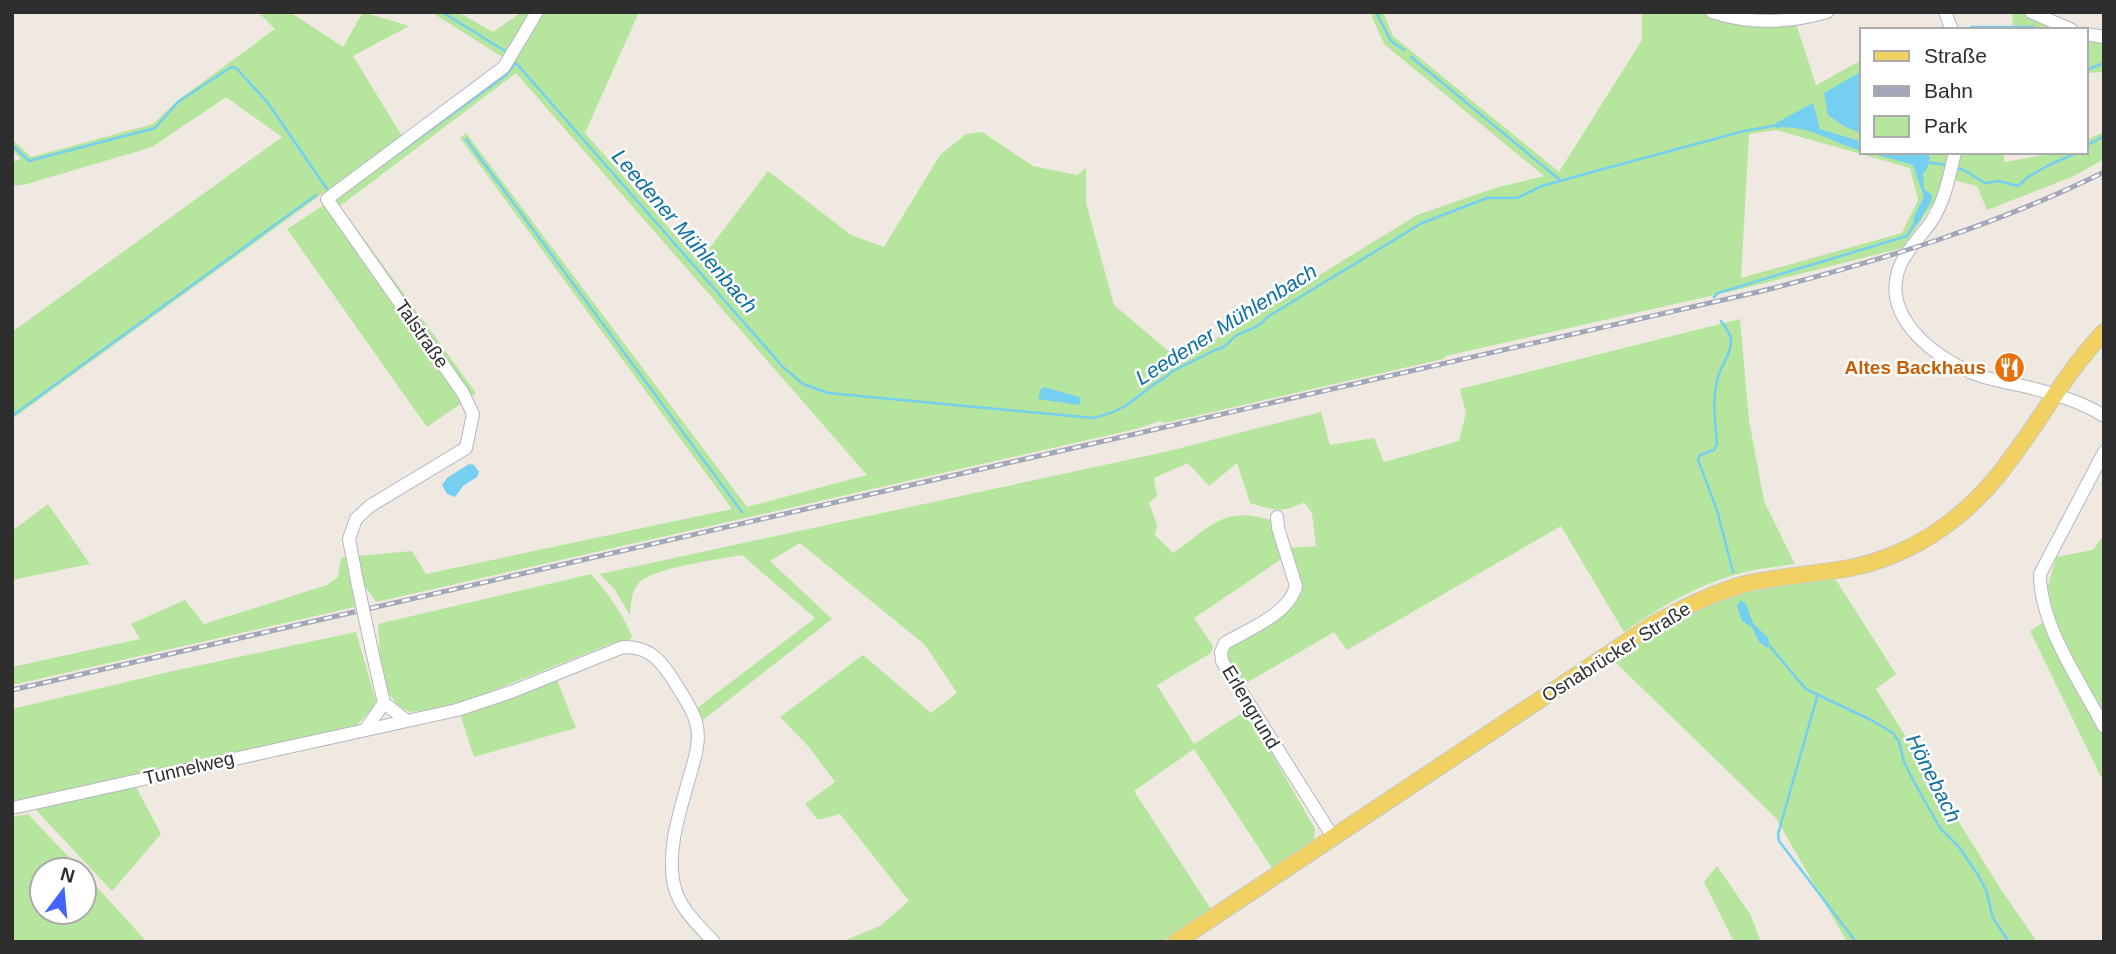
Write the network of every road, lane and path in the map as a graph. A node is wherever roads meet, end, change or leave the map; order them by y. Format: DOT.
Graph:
graph roads {
  1 [pos="537,12"];
  2 [pos="1712,12"];
  3 [pos="1827,12"];
  4 [pos="2031,12"];
  5 [pos="2067,28"];
  6 [pos="1955,154"];
  7 [pos="2104,331"];
  8 [pos="2055,394"];
  9 [pos="2104,416"];
  10 [pos="2104,453"];
  11 [pos="1277,517"];
  12 [pos="384,703"];
  13 [pos="407,721"];
  14 [pos="2104,727"];
  15 [pos="365,730"];
  16 [pos="12,808"];
  17 [pos="1333,837"];
  18 [pos="713,942"];
  19 [pos="1176,942"];
  1 -- 12 [label="street, Talstraße, bridge"];
  2 -- 3 [label="street"];
  4 -- 5 [label="street"];
  6 -- 8 [label="street"];
  7 -- 8 [label="main road, Osnabrücker Straße"];
  8 -- 9 [label="street"];
  8 -- 17 [label="main road, Osnabrücker Straße"];
  10 -- 14 [label="street"];
  11 -- 17 [label="street, Erlengrund"];
  12 -- 13 [label="street"];
  12 -- 15 [label="street"];
  13 -- 15 [label="street"];
  13 -- 18 [label="street"];
  15 -- 16 [label="street, Tunnelweg"];
  17 -- 19 [label="main road, Osnabrücker Straße"];
}
